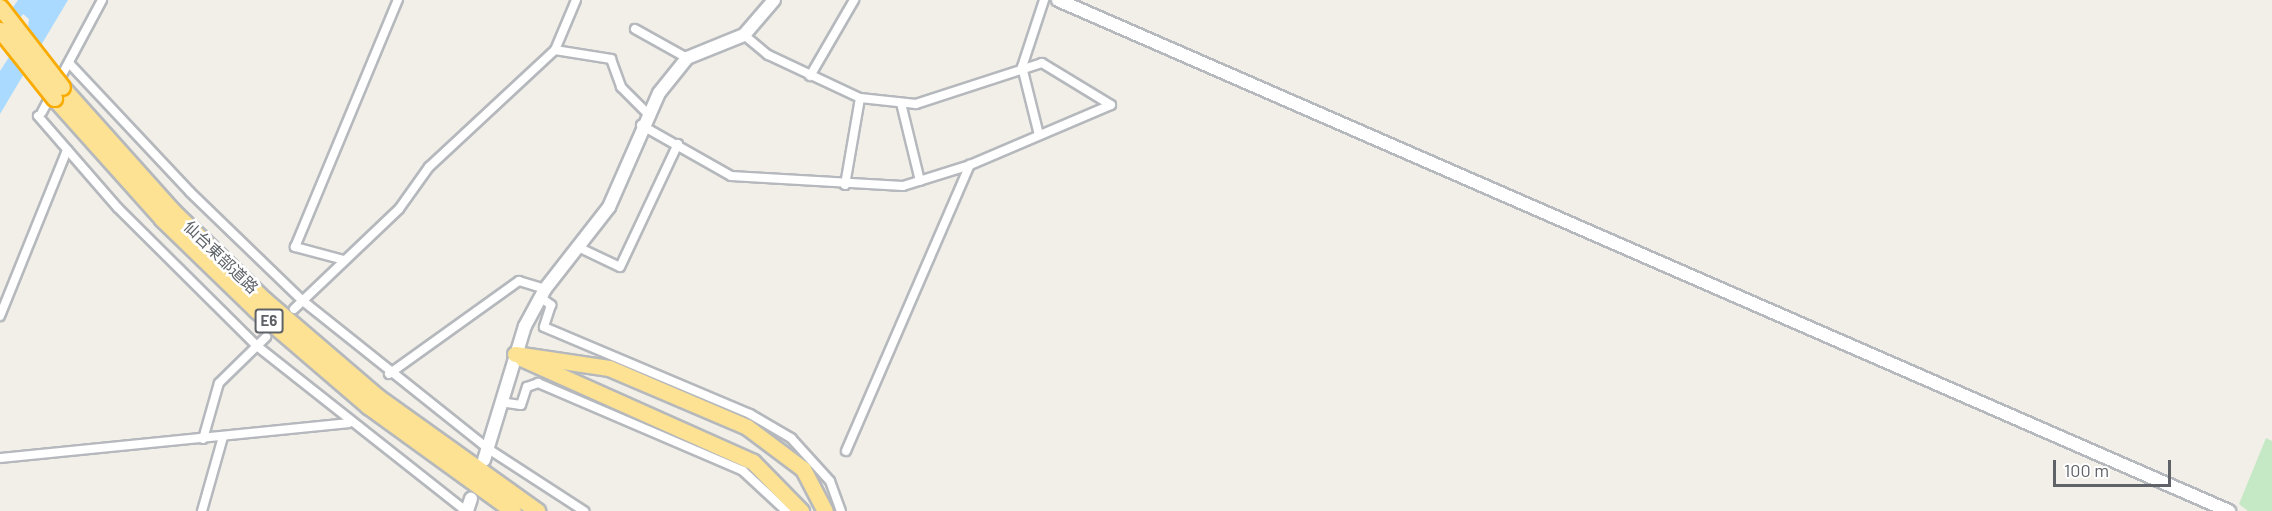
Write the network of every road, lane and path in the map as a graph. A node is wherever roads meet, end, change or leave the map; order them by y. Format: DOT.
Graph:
graph roads {
  1 [pos="102,0"];
  2 [pos="398,0"];
  3 [pos="576,0"];
  4 [pos="854,0"];
  5 [pos="1044,0"];
  6 [pos="1058,0"];
  7 [pos="772,1"];
  8 [pos="0,8"];
  9 [pos="635,29"];
  10 [pos="0,30"];
  11 [pos="744,35"];
  12 [pos="555,50"];
  13 [pos="687,58"];
  14 [pos="69,63"];
  15 [pos="1022,68"];
  16 [pos="810,76"];
  17 [pos="58,93"];
  18 [pos="860,98"];
  19 [pos="901,103"];
  20 [pos="647,113"];
  21 [pos="641,124"];
  22 [pos="1039,135"];
  23 [pos="678,144"];
  24 [pos="67,150"];
  25 [pos="970,165"];
  26 [pos="920,181"];
  27 [pos="845,185"];
  28 [pos="580,248"];
  29 [pos="344,260"];
  30 [pos="543,293"];
  31 [pos="303,301"];
  32 [pos="294,309"];
  33 [pos="0,316"];
  34 [pos="266,337"];
  35 [pos="257,346"];
  36 [pos="515,354"];
  37 [pos="389,374"];
  38 [pos="500,402"];
  39 [pos="348,423"];
  40 [pos="223,437"];
  41 [pos="203,439"];
  42 [pos="846,451"];
  43 [pos="485,454"];
  44 [pos="0,458"];
  45 [pos="509,493"];
  46 [pos="468,507"];
  47 [pos="202,511"];
  48 [pos="513,511"];
  49 [pos="537,511"];
  50 [pos="543,511"];
  51 [pos="584,511"];
  52 [pos="786,511"];
  53 [pos="801,511"];
  54 [pos="825,511"];
  55 [pos="841,511"];
  56 [pos="2229,511"];
  1 -- 14 [label="street"];
  2 -- 29 [label="street"];
  3 -- 12 [label="street"];
  4 -- 16 [label="street"];
  5 -- 15 [label="street"];
  6 -- 56 [label="street"];
  7 -- 11 [label="street"];
  8 -- 17 [label="highway, 仙台東部道路 / E6, bridge"];
  9 -- 13 [label="street"];
  10 -- 17 [label="highway, 仙台東部道路 / E6, bridge"];
  11 -- 13 [label="street"];
  11 -- 16 [label="street"];
  12 -- 20 [label="street"];
  12 -- 29 [label="street"];
  13 -- 20 [label="street"];
  14 -- 24 [label="street"];
  14 -- 31 [label="street"];
  15 -- 19 [label="street"];
  15 -- 22 [label="street"];
  15 -- 22 [label="street"];
  16 -- 18 [label="street"];
  17 -- 45 [label="highway, 仙台東部道路 / E6"];
  17 -- 48 [label="highway, 仙台東部道路 / E6"];
  18 -- 19 [label="street"];
  18 -- 27 [label="street"];
  19 -- 26 [label="street"];
  20 -- 21 [label="street"];
  21 -- 23 [label="street"];
  21 -- 28 [label="street"];
  22 -- 25 [label="street"];
  23 -- 27 [label="street"];
  23 -- 28 [label="street"];
  24 -- 33 [label="street"];
  24 -- 35 [label="street"];
  25 -- 26 [label="street"];
  25 -- 42 [label="street"];
  26 -- 27 [label="street"];
  28 -- 30 [label="street"];
  29 -- 31 [label="street"];
  30 -- 36 [label="street"];
  30 -- 37 [label="street"];
  30 -- 55 [label="street"];
  31 -- 32 [label="street"];
  31 -- 37 [label="street"];
  34 -- 35 [label="street"];
  35 -- 39 [label="street"];
  35 -- 41 [label="street"];
  36 -- 38 [label="street"];
  36 -- 53 [label="highway"];
  36 -- 54 [label="highway"];
  37 -- 43 [label="street"];
  38 -- 43 [label="street"];
  38 -- 52 [label="street"];
  39 -- 40 [label="street"];
  39 -- 46 [label="street"];
  40 -- 41 [label="street"];
  40 -- 47 [label="street"];
  41 -- 44 [label="street"];
  43 -- 51 [label="street"];
  45 -- 49 [label="highway, 仙台東部道路 / E6"];
  45 -- 50 [label="highway"];
}
